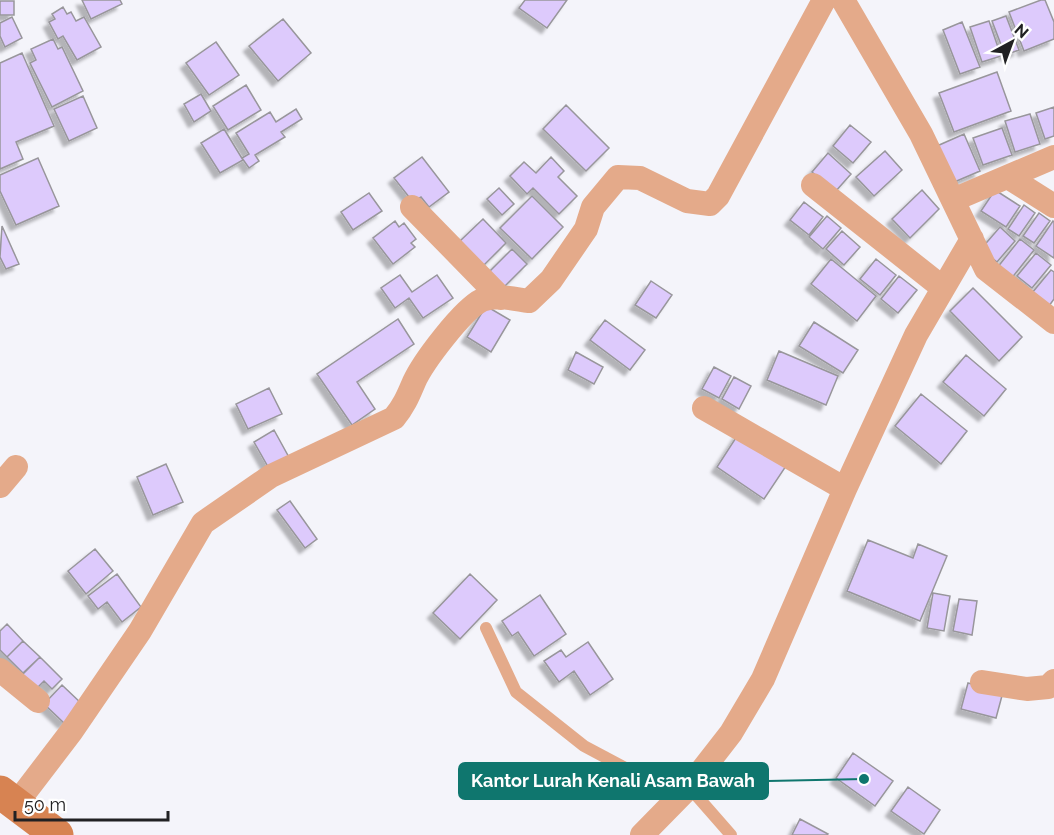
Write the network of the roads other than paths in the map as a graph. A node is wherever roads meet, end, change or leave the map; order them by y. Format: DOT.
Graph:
graph roads {
  1 [pos="824,0"];
  2 [pos="843,0"];
  3 [pos="1054,157"];
  4 [pos="1008,177"];
  5 [pos="813,185"];
  6 [pos="953,200"];
  7 [pos="412,207"];
  8 [pos="1054,207"];
  9 [pos="972,239"];
  10 [pos="943,288"];
  11 [pos="501,298"];
  12 [pos="1054,322"];
  13 [pos="704,408"];
  14 [pos="16,467"];
  15 [pos="0,486"];
  16 [pos="845,489"];
  17 [pos="486,628"];
  18 [pos="0,670"];
  19 [pos="1054,681"];
  20 [pos="982,682"];
  21 [pos="38,701"];
  22 [pos="683,792"];
  23 [pos="8,798"];
  24 [pos="57,835"];
  25 [pos="642,835"];
  26 [pos="731,835"];
  1 -- 11 [label="street"];
  2 -- 6 [label="street"];
  3 -- 4 [label="street"];
  4 -- 6 [label="street"];
  4 -- 8 [label="street"];
  5 -- 10 [label="street"];
  6 -- 9 [label="street"];
  7 -- 11 [label="street"];
  9 -- 10 [label="street"];
  9 -- 12 [label="street"];
  10 -- 16 [label="street"];
  11 -- 23 [label="street"];
  13 -- 16 [label="street"];
  14 -- 15 [label="street"];
  16 -- 22 [label="street"];
  17 -- 22 [label="lane"];
  18 -- 21 [label="street"];
  19 -- 20 [label="street"];
  22 -- 25 [label="street"];
  22 -- 26 [label="lane"];
  23 -- 24 [label="street"];
}
